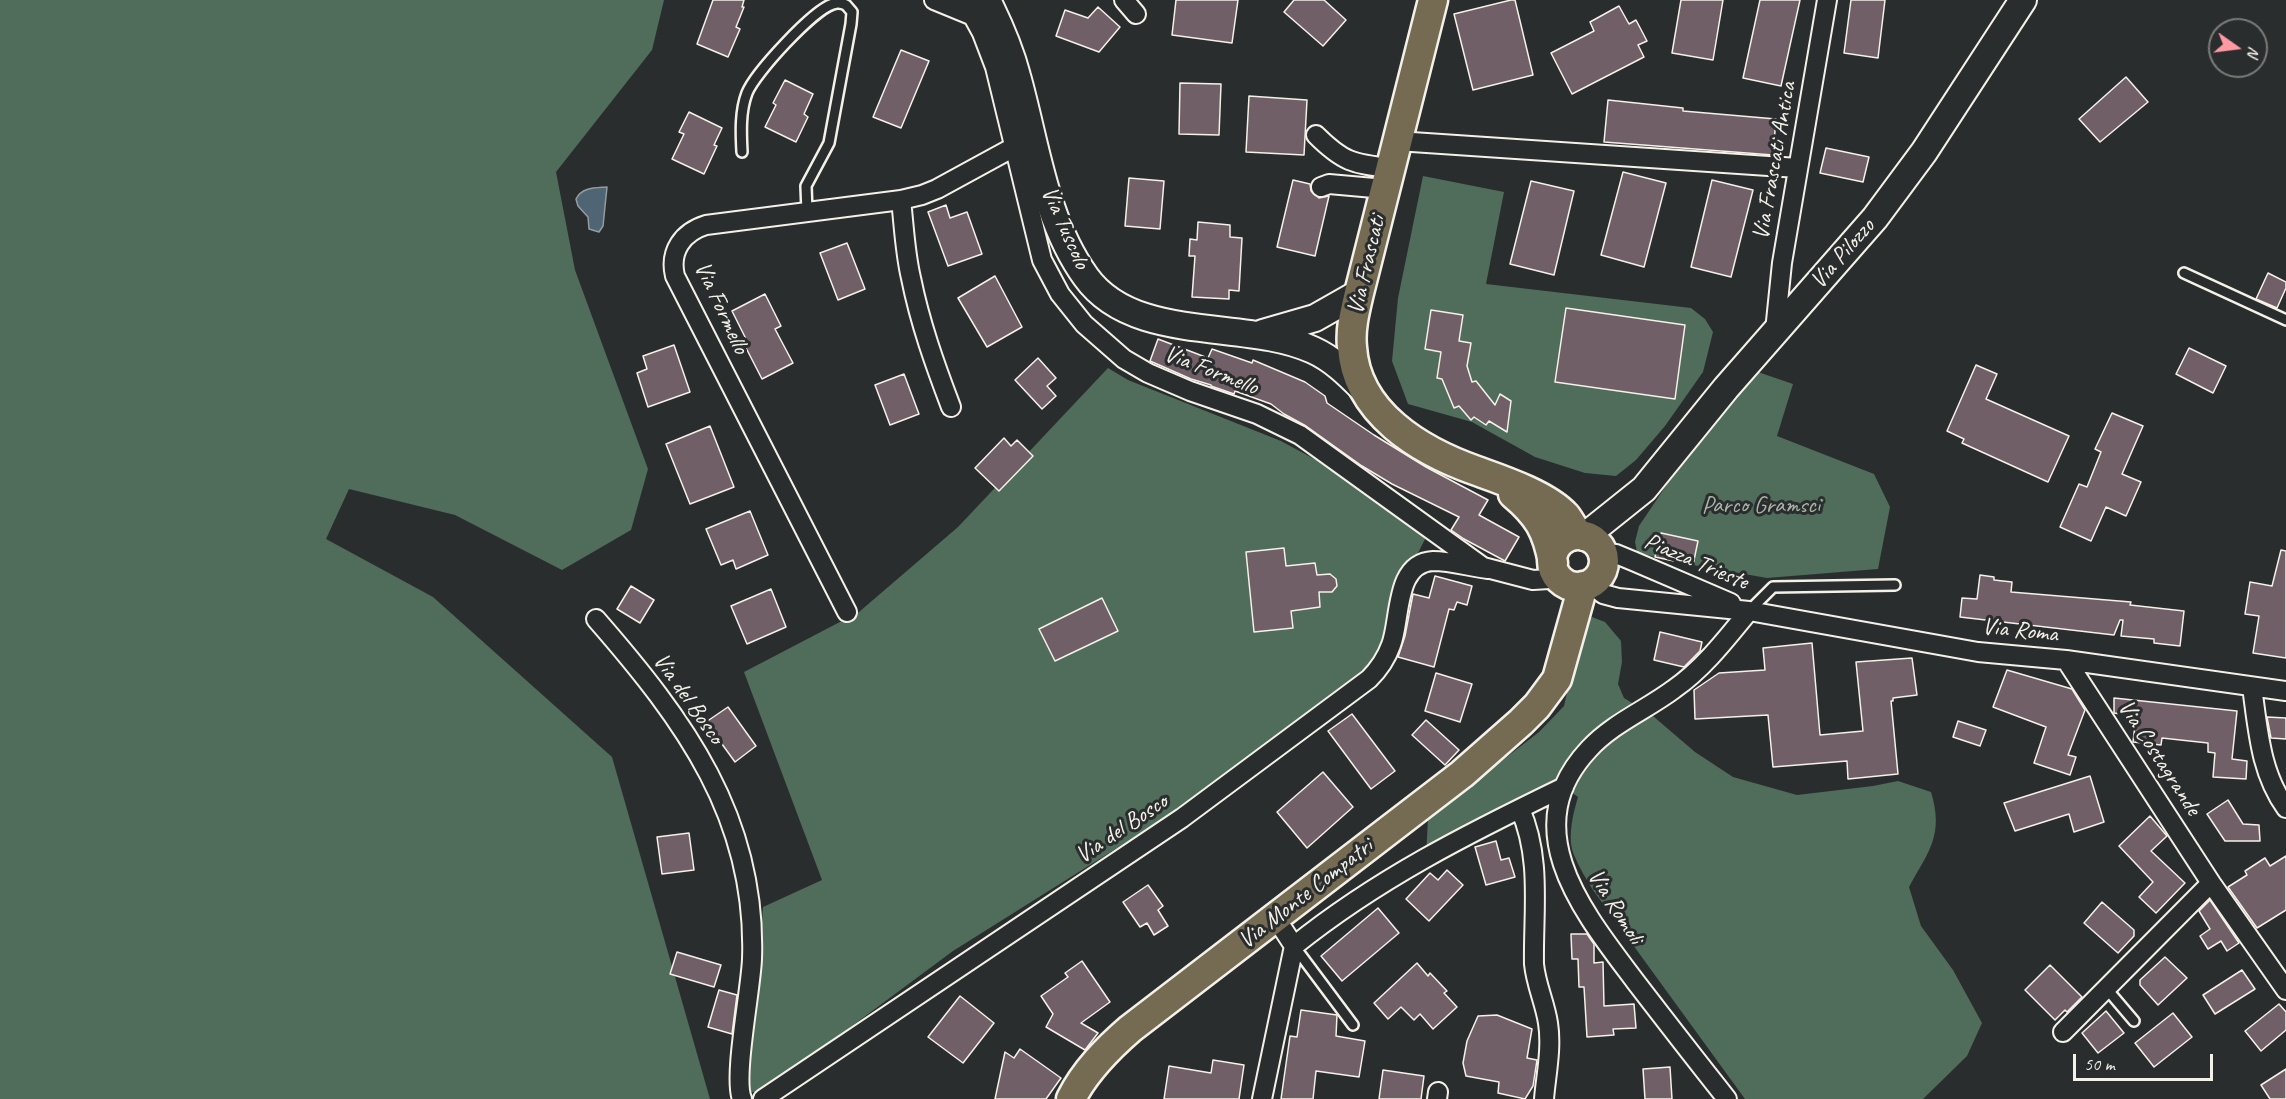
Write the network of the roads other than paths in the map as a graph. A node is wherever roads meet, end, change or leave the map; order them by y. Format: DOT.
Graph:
graph roads {
  1 [pos="934,0"];
  2 [pos="964,0"];
  3 [pos="1124,0"];
  4 [pos="1433,0"];
  5 [pos="1827,0"];
  6 [pos="2023,0"];
  7 [pos="980,8"];
  8 [pos="1136,14"];
  9 [pos="1316,135"];
  10 [pos="1014,147"];
  11 [pos="742,152"];
  12 [pos="1391,166"];
  13 [pos="1798,168"];
  14 [pos="1321,187"];
  15 [pos="901,200"];
  16 [pos="807,212"];
  17 [pos="2184,273"];
  18 [pos="1359,293"];
  19 [pos="2286,320"];
  20 [pos="1775,331"];
  21 [pos="1260,334"];
  22 [pos="1363,389"];
  23 [pos="951,408"];
  24 [pos="1478,472"];
  25 [pos="1591,543"];
  26 [pos="1486,568"];
  27 [pos="1568,577"];
  28 [pos="1895,585"];
  29 [pos="1749,611"];
  30 [pos="847,612"];
  31 [pos="596,619"];
  32 [pos="2066,660"];
  33 [pos="2252,687"];
  34 [pos="2286,691"];
  35 [pos="1564,787"];
  36 [pos="2286,808"];
  37 [pos="1520,809"];
  38 [pos="2211,883"];
  39 [pos="1275,917"];
  40 [pos="1294,946"];
  41 [pos="2106,988"];
  42 [pos="2286,990"];
  43 [pos="2134,1021"];
  44 [pos="1353,1025"];
  45 [pos="2063,1032"];
  46 [pos="742,1099"];
  47 [pos="763,1099"];
  48 [pos="1071,1099"];
  49 [pos="1262,1099"];
  50 [pos="1544,1099"];
  51 [pos="1727,1099"];
  1 -- 7 [label="street"];
  2 -- 7 [label="street, Via Formello"];
  3 -- 8 [label="street"];
  4 -- 12 [label="main road, Via Frascati"];
  5 -- 13 [label="street, Via Frascati Antica"];
  6 -- 20 [label="street, Via Pilozzo"];
  7 -- 10 [label="street, Via Formello"];
  7 -- 21 [label="street, Via Tuscolo"];
  9 -- 12 [label="street"];
  10 -- 15 [label="street, Via Formello"];
  10 -- 26 [label="street, Via Formello"];
  11 -- 16 [label="lane"];
  12 -- 13 [label="street"];
  12 -- 14 [label="street"];
  12 -- 18 [label="main road, Via Frascati"];
  13 -- 20 [label="street, Via Frascati Antica"];
  15 -- 16 [label="street, Via Formello"];
  15 -- 23 [label="street"];
  16 -- 30 [label="street, Via Formello"];
  17 -- 19 [label="lane"];
  18 -- 21 [label="street"];
  18 -- 22 [label="main road, Via Frascati"];
  20 -- 25 [label="street, Via Pilozzo"];
  21 -- 22 [label="street"];
  22 -- 24 [label="main road, Via Frascati"];
  24 -- 25 [label="main road, Via Frascati"];
  24 -- 27 [label="main road, Via Frascati"];
  25 -- 27 [label="main road"];
  25 -- 27 [label="main road"];
  25 -- 29 [label="street, Piazza Trieste"];
  26 -- 27 [label="street, Via del Bosco"];
  26 -- 47 [label="street, Via del Bosco"];
  27 -- 29 [label="street, Piazza Trieste"];
  27 -- 39 [label="main road, Via Monte Compatri"];
  28 -- 29 [label="lane"];
  29 -- 32 [label="street, Via Roma"];
  29 -- 35 [label="street, Via Romoli"];
  31 -- 46 [label="street, Via del Bosco"];
  32 -- 33 [label="street, Via Roma"];
  32 -- 38 [label="street, Via Costagrande"];
  33 -- 34 [label="street, Via Roma"];
  33 -- 36 [label="street"];
  35 -- 37 [label="street"];
  35 -- 51 [label="street, Via Romoli"];
  37 -- 40 [label="street"];
  37 -- 50 [label="street"];
  38 -- 41 [label="street"];
  38 -- 42 [label="street, Via Costagrande"];
  39 -- 40 [label="street"];
  39 -- 48 [label="main road, Via Monte Compatri"];
  40 -- 44 [label="lane"];
  40 -- 49 [label="street"];
  41 -- 43 [label="lane"];
  41 -- 45 [label="street"];
}
